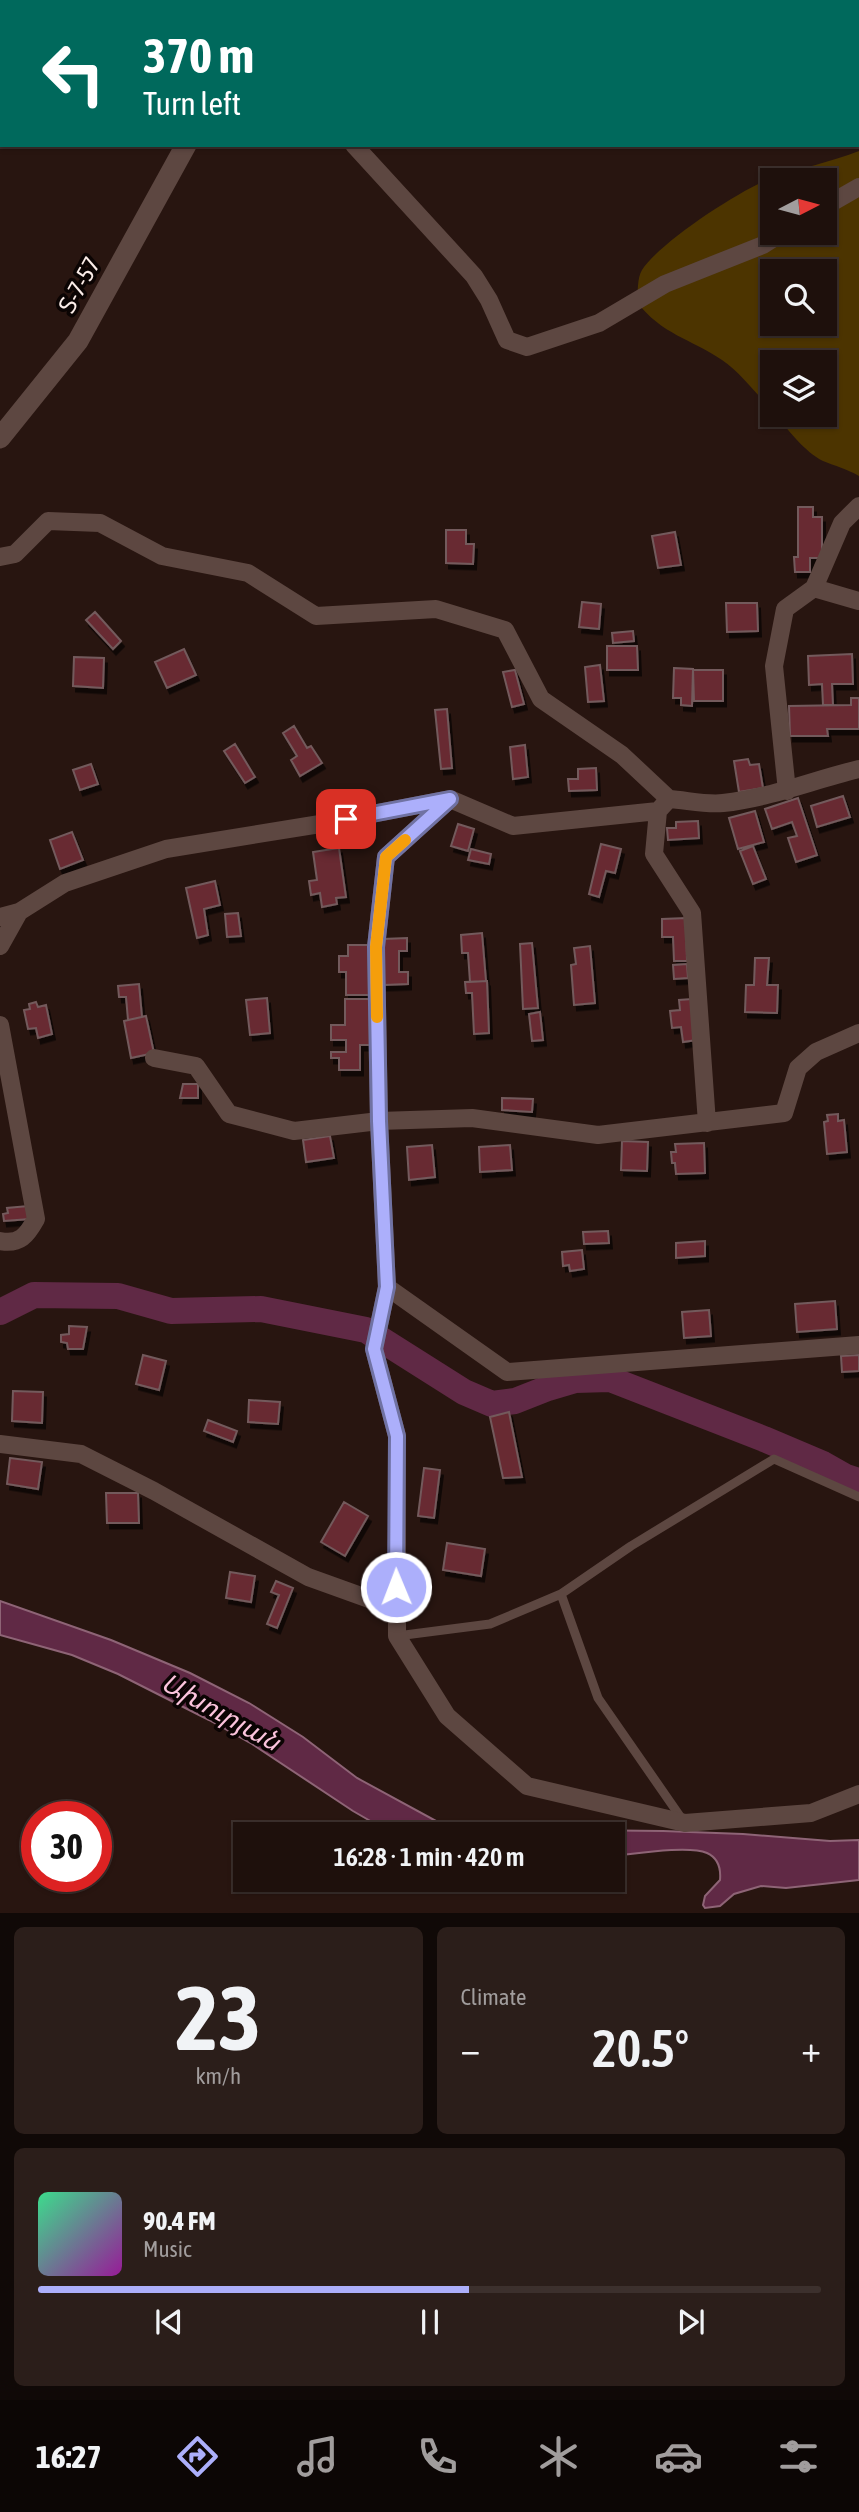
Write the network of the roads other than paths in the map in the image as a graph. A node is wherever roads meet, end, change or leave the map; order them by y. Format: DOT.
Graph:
graph roads {
  1 [pos="185,147"];
  2 [pos="356,147"];
  3 [pos="859,187"];
  4 [pos="837,200"];
  5 [pos="763,245"];
  6 [pos="0,438"];
  7 [pos="859,506"];
  8 [pos="0,557"];
  9 [pos="814,588"];
  10 [pos="859,601"];
  11 [pos="859,769"];
  12 [pos="787,791"];
  13 [pos="450,799"];
  14 [pos="663,805"];
  15 [pos="19,912"];
  16 [pos="0,917"];
  17 [pos="0,946"];
  18 [pos="0,1025"];
  19 [pos="859,1033"];
  20 [pos="154,1058"];
  21 [pos="379,1121"];
  22 [pos="707,1123"];
  23 [pos="0,1241"];
  24 [pos="387,1287"];
  25 [pos="859,1345"];
  26 [pos="0,1444"];
  27 [pos="859,1497"];
  28 [pos="561,1594"];
  29 [pos="397,1609"];
  30 [pos="397,1636"];
  31 [pos="859,1794"];
  32 [pos="685,1823"];
  1 -- 6 [label="street, Տ-7-57 / Տ-7-57"];
  2 -- 5 [label="street"];
  3 -- 4 [label="street"];
  7 -- 9 [label="street"];
  8 -- 14 [label="street"];
  9 -- 10 [label="street"];
  9 -- 12 [label="street"];
  11 -- 12 [label="street"];
  12 -- 14 [label="street"];
  13 -- 14 [label="street"];
  13 -- 15 [label="street"];
  13 -- 21 [label="street"];
  14 -- 22 [label="street"];
  15 -- 16 [label="street"];
  15 -- 17 [label="street"];
  18 -- 23 [label="street"];
  19 -- 22 [label="street"];
  20 -- 21 [label="street"];
  21 -- 22 [label="street"];
  21 -- 24 [label="street"];
  24 -- 25 [label="street"];
  24 -- 29 [label="street"];
  26 -- 29 [label="street"];
  27 -- 28 [label="lane"];
  28 -- 30 [label="lane"];
  28 -- 32 [label="lane"];
  29 -- 30 [label="street"];
  30 -- 32 [label="street"];
  31 -- 32 [label="street"];
}
